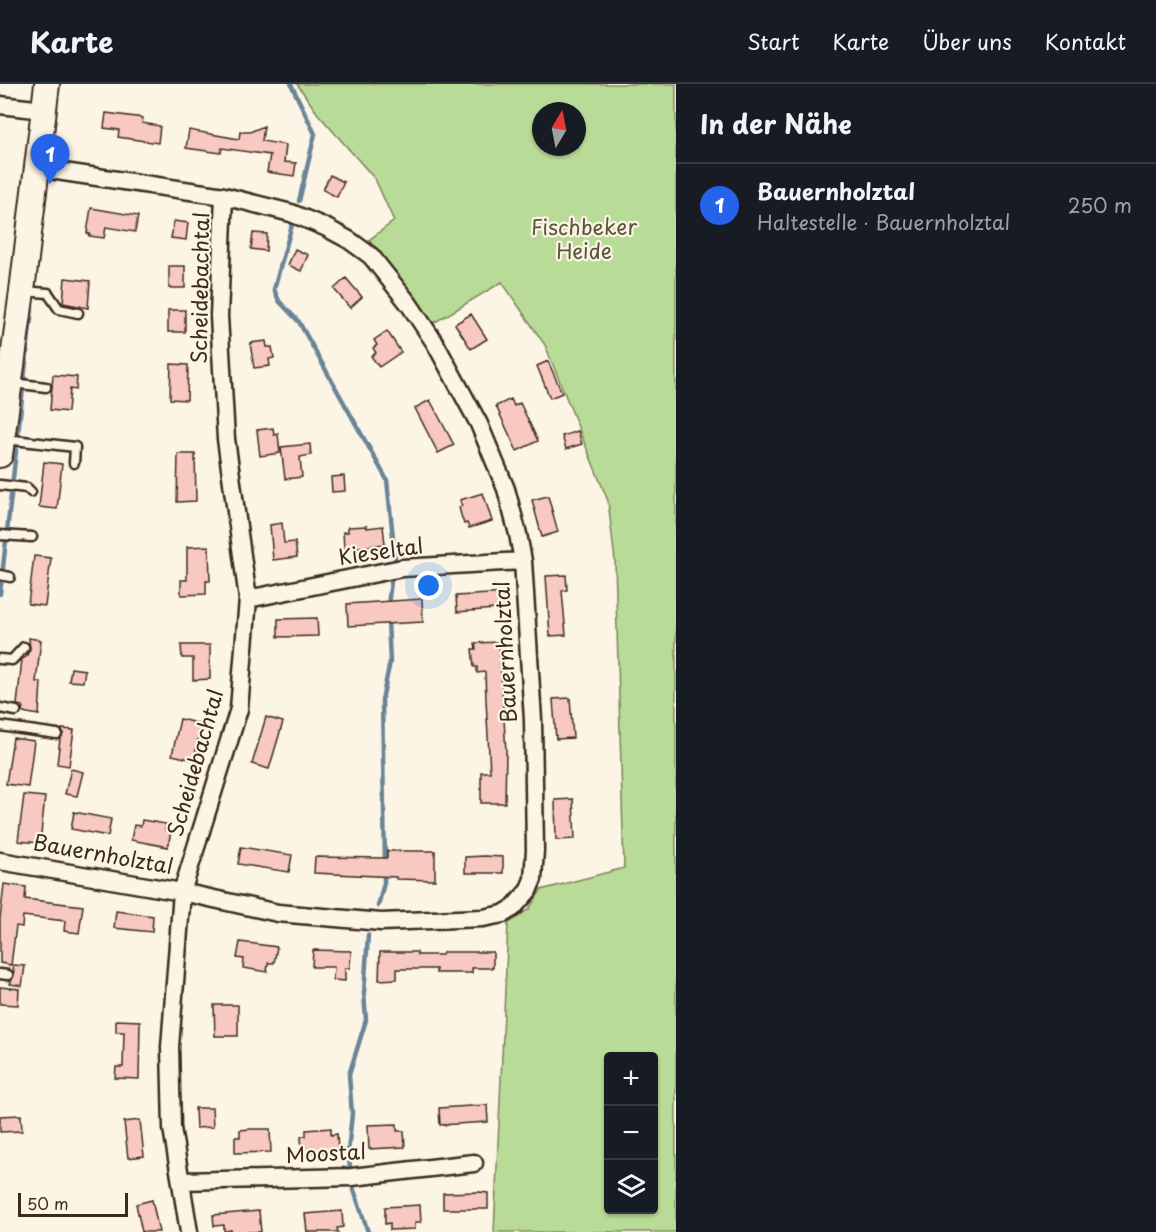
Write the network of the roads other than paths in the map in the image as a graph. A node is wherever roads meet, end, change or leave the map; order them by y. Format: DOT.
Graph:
graph roads {
  1 [pos="47,84"];
  2 [pos="0,105"];
  3 [pos="44,110"];
  4 [pos="37,168"];
  5 [pos="224,196"];
  6 [pos="30,292"];
  7 [pos="78,312"];
  8 [pos="13,380"];
  9 [pos="46,387"];
  10 [pos="9,444"];
  11 [pos="74,463"];
  12 [pos="8,486"];
  13 [pos="31,492"];
  14 [pos="5,535"];
  15 [pos="32,537"];
  16 [pos="523,561"];
  17 [pos="248,599"];
  18 [pos="24,647"];
  19 [pos="0,659"];
  20 [pos="0,708"];
  21 [pos="16,711"];
  22 [pos="0,726"];
  23 [pos="57,734"];
  24 [pos="0,861"];
  25 [pos="182,892"];
  26 [pos="474,1163"];
  27 [pos="181,1181"];
  28 [pos="189,1232"];
  1 -- 3 [label="street"];
  2 -- 3 [label="street"];
  3 -- 4 [label="street"];
  4 -- 5 [label="street, Bauernholztal"];
  4 -- 6 [label="street"];
  5 -- 16 [label="street, Bauernholztal"];
  5 -- 17 [label="street, Scheidebachtal"];
  6 -- 7 [label="lane"];
  6 -- 8 [label="street"];
  8 -- 9 [label="lane"];
  8 -- 10 [label="street"];
  10 -- 11 [label="lane"];
  12 -- 13 [label="lane"];
  14 -- 15 [label="lane"];
  16 -- 17 [label="street, Kieseltal"];
  16 -- 25 [label="street, Bauernholztal"];
  17 -- 25 [label="street, Scheidebachtal"];
  18 -- 19 [label="lane"];
  20 -- 21 [label="lane"];
  22 -- 23 [label="lane"];
  24 -- 25 [label="street, Bauernholztal"];
  25 -- 27 [label="street, Scheidebachtal"];
  26 -- 27 [label="street, Moostal"];
  27 -- 28 [label="street, Scheidebachtal"];
}
